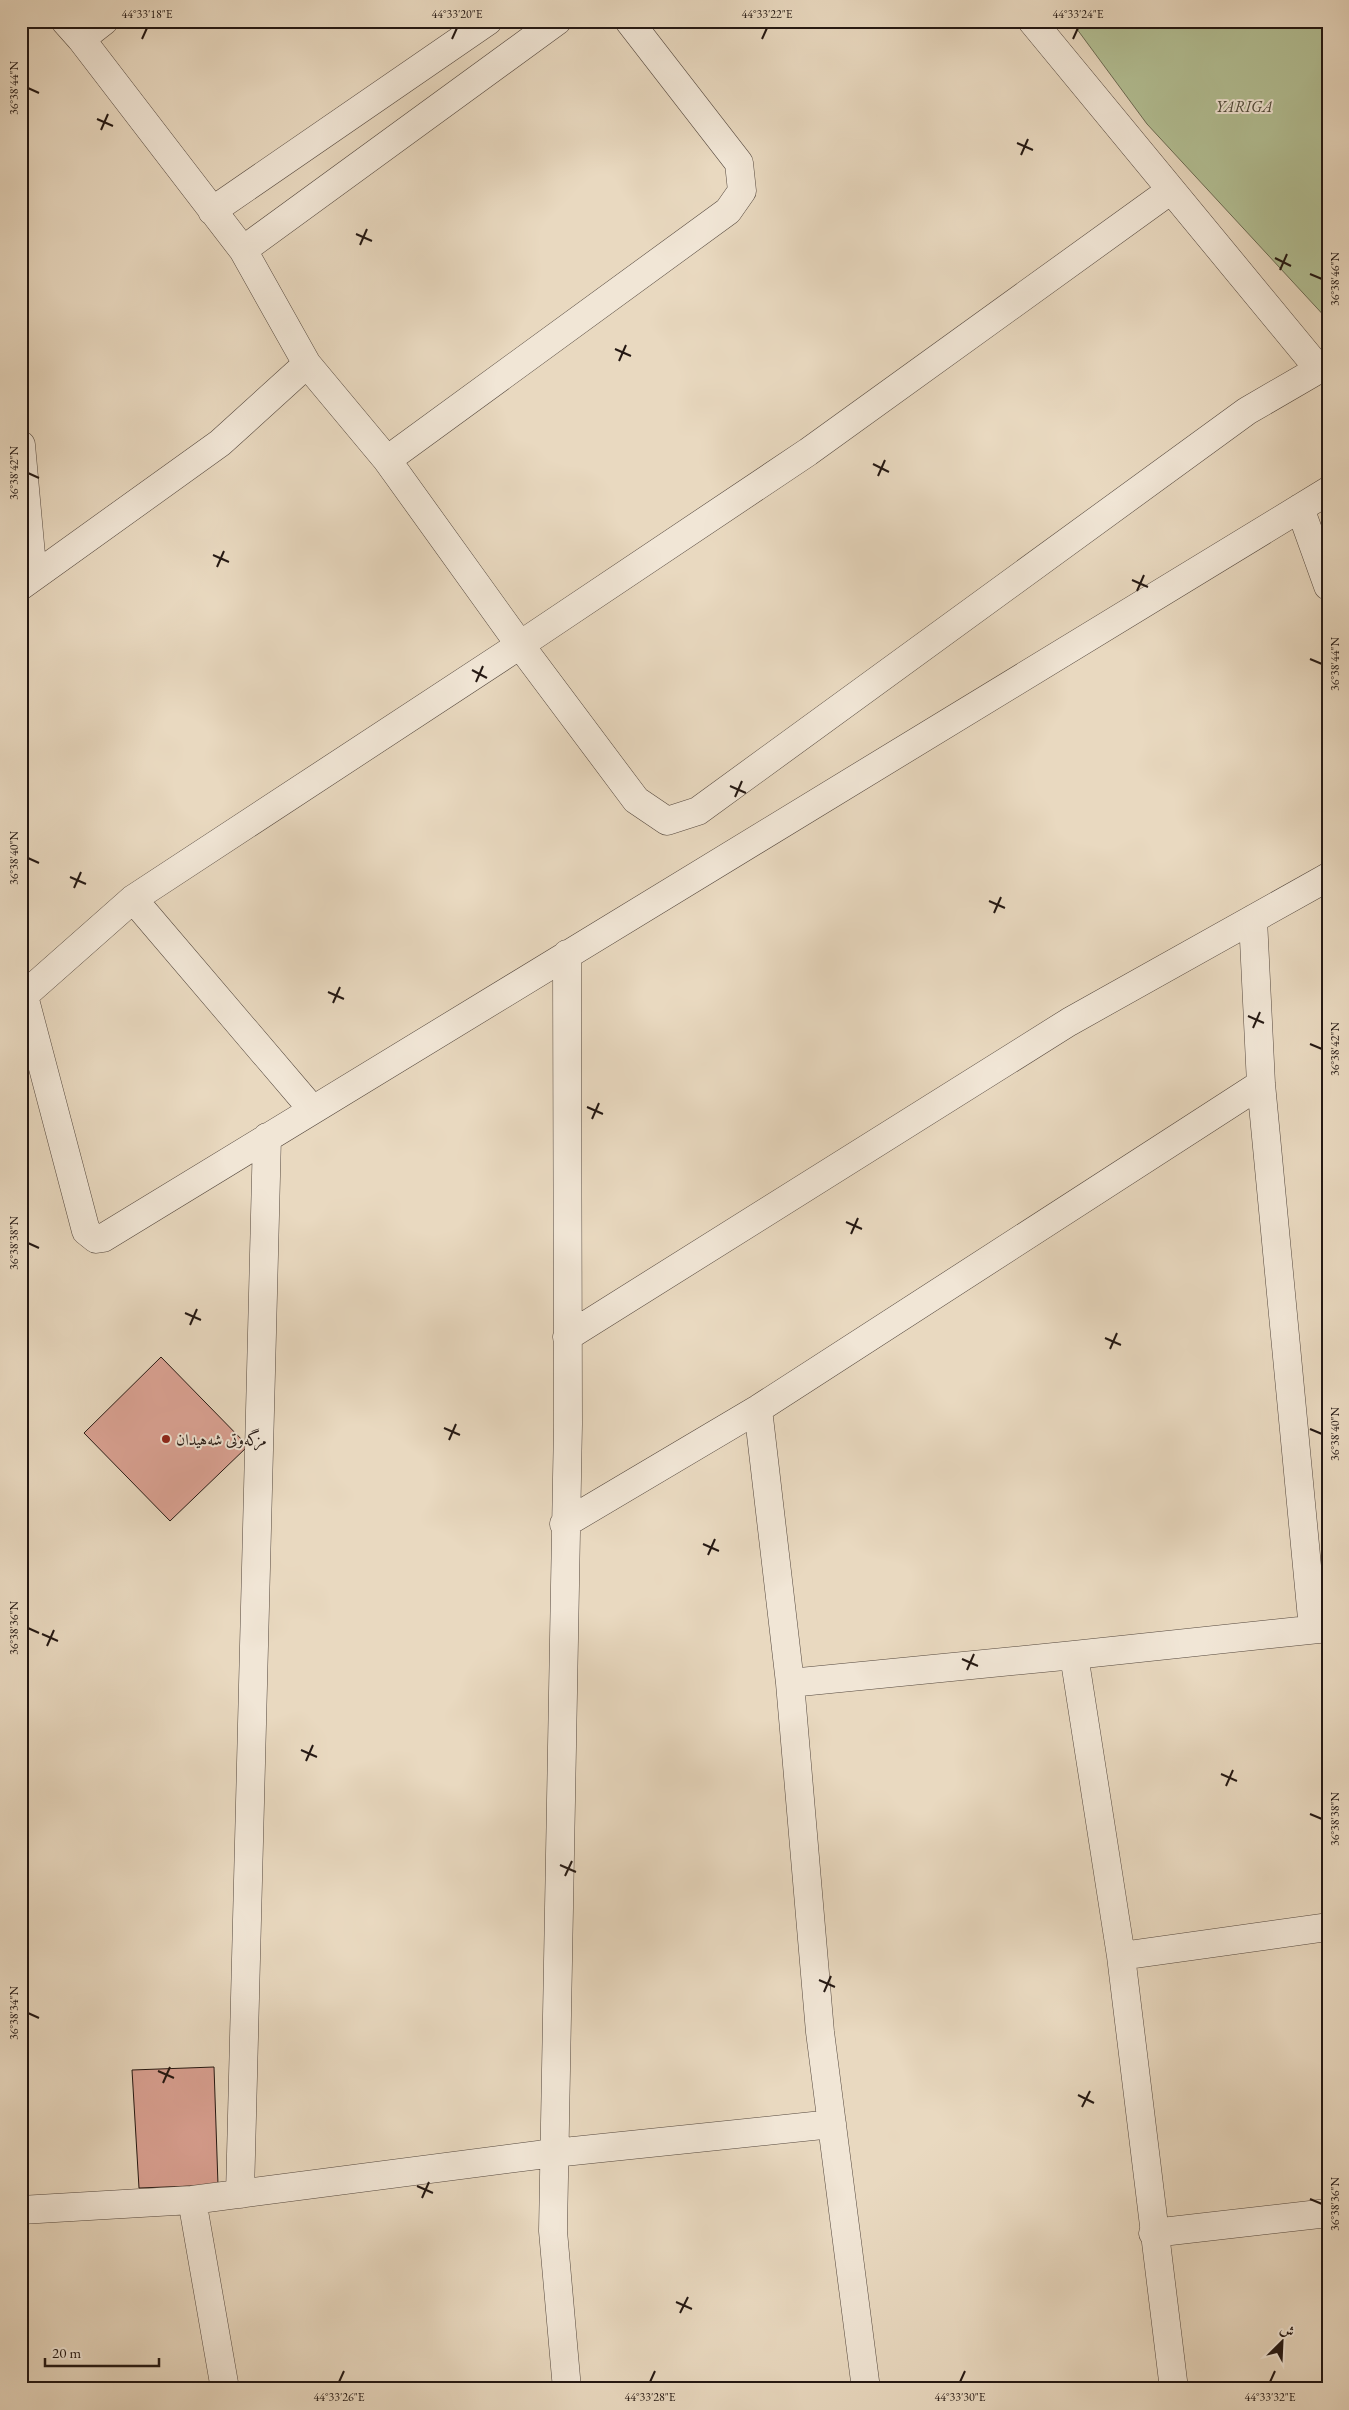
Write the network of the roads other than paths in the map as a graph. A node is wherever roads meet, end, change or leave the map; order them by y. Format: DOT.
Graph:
graph roads {
  1 [pos="104,21"];
  2 [pos="488,21"];
  3 [pos="557,21"];
  4 [pos="628,21"];
  5 [pos="1032,21"];
  6 [pos="73,30"];
  7 [pos="1171,190"];
  8 [pos="212,211"];
  9 [pos="243,250"];
  10 [pos="307,364"];
  11 [pos="1323,366"];
  12 [pos="21,445"];
  13 [pos="387,460"];
  14 [pos="1328,490"];
  15 [pos="1300,508"];
  16 [pos="27,581"];
  17 [pos="1328,586"];
  18 [pos="520,645"];
  19 [pos="1328,877"];
  20 [pos="133,899"];
  21 [pos="1253,919"];
  22 [pos="567,954"];
  23 [pos="22,997"];
  24 [pos="1261,1084"];
  25 [pos="312,1109"];
  26 [pos="267,1137"];
  27 [pos="567,1337"];
  28 [pos="758,1409"];
  29 [pos="564,1524"];
  30 [pos="1320,1628"];
  31 [pos="1074,1656"];
  32 [pos="790,1683"];
  33 [pos="1328,1927"];
  34 [pos="1120,1956"];
  35 [pos="832,2124"];
  36 [pos="554,2153"];
  37 [pos="240,2194"];
  38 [pos="192,2200"];
  39 [pos="21,2210"];
  40 [pos="1328,2214"];
  41 [pos="1153,2233"];
  42 [pos="225,2389"];
  43 [pos="567,2389"];
  44 [pos="866,2389"];
  45 [pos="1174,2389"];
  1 -- 6 [label="street"];
  2 -- 8 [label="street"];
  3 -- 9 [label="street"];
  4 -- 13 [label="street"];
  5 -- 7 [label="street"];
  6 -- 8 [label="street"];
  7 -- 11 [label="street"];
  7 -- 18 [label="street"];
  8 -- 9 [label="street"];
  9 -- 10 [label="street"];
  10 -- 13 [label="street"];
  10 -- 16 [label="street"];
  11 -- 18 [label="street"];
  12 -- 16 [label="street"];
  13 -- 18 [label="street"];
  14 -- 15 [label="street"];
  15 -- 17 [label="street"];
  15 -- 22 [label="street"];
  18 -- 20 [label="street"];
  19 -- 21 [label="street"];
  20 -- 23 [label="street"];
  20 -- 25 [label="street"];
  21 -- 24 [label="street"];
  21 -- 27 [label="street"];
  22 -- 25 [label="street"];
  22 -- 27 [label="street"];
  23 -- 26 [label="street"];
  24 -- 28 [label="street"];
  24 -- 30 [label="street"];
  25 -- 26 [label="street"];
  26 -- 37 [label="street"];
  27 -- 29 [label="street"];
  28 -- 29 [label="street"];
  28 -- 32 [label="street"];
  29 -- 36 [label="street"];
  30 -- 31 [label="street"];
  31 -- 32 [label="street"];
  31 -- 34 [label="street"];
  32 -- 35 [label="street"];
  33 -- 34 [label="street"];
  34 -- 41 [label="street"];
  35 -- 36 [label="street"];
  35 -- 44 [label="street"];
  36 -- 37 [label="street"];
  36 -- 43 [label="street"];
  37 -- 38 [label="street"];
  38 -- 39 [label="street"];
  38 -- 42 [label="street"];
  40 -- 41 [label="street"];
  41 -- 45 [label="street"];
}
